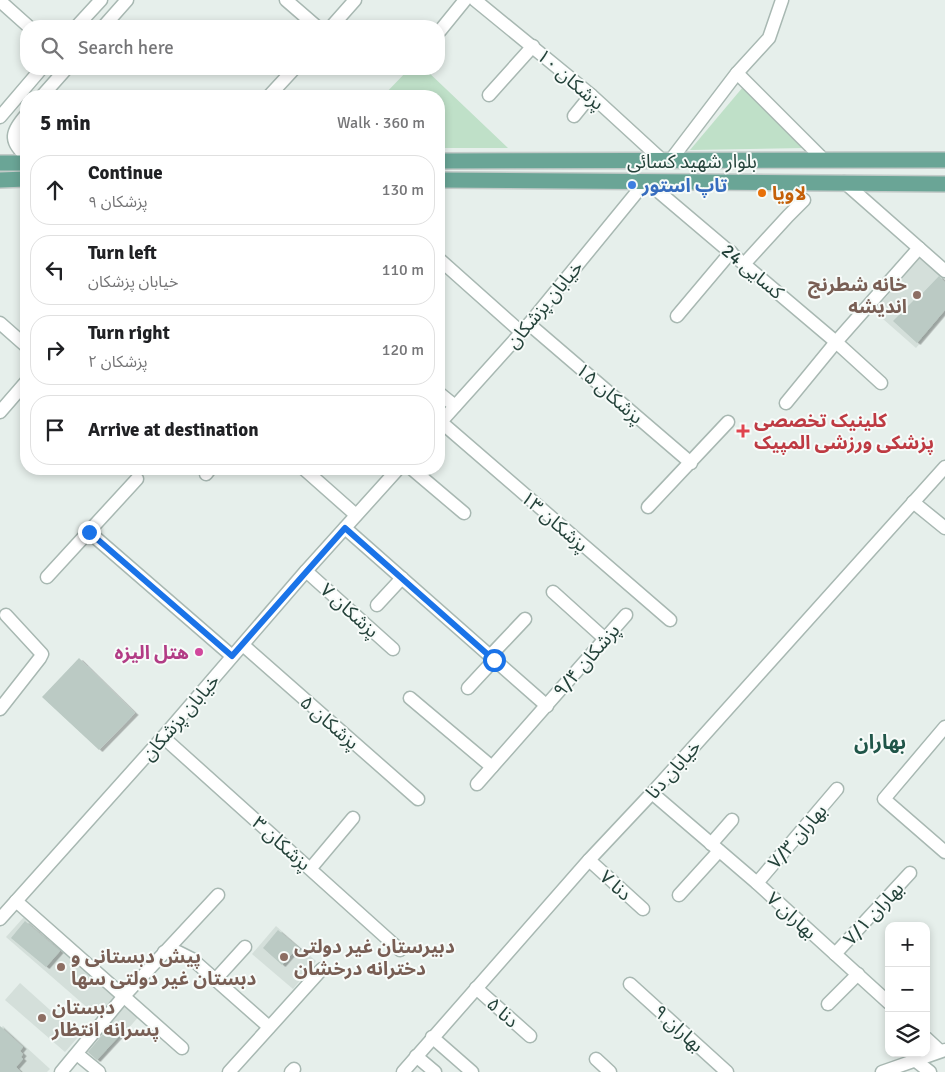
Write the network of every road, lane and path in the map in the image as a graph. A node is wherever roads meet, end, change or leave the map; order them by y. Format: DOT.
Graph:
graph roads {
  1 [pos="101,0"];
  2 [pos="127,0"];
  3 [pos="286,0"];
  4 [pos="355,0"];
  5 [pos="465,0"];
  6 [pos="475,0"];
  7 [pos="782,0"];
  8 [pos="2,3"];
  9 [pos="21,20"];
  10 [pos="83,20"];
  11 [pos="109,20"];
  12 [pos="309,20"];
  13 [pos="337,20"];
  14 [pos="445,25"];
  15 [pos="532,46"];
  16 [pos="737,73"];
  17 [pos="36,75"];
  18 [pos="61,75"];
  19 [pos="288,75"];
  20 [pos="23,90"];
  21 [pos="47,90"];
  22 [pos="275,90"];
  23 [pos="20,94"];
  24 [pos="488,95"];
  25 [pos="591,95"];
  26 [pos="574,116"];
  27 [pos="0,117"];
  28 [pos="20,122"];
  29 [pos="20,151"];
  30 [pos="825,160"];
  31 [pos="945,160"];
  32 [pos="445,161"];
  33 [pos="667,161"];
  34 [pos="0,162"];
  35 [pos="20,163"];
  36 [pos="20,179"];
  37 [pos="0,180"];
  38 [pos="445,180"];
  39 [pos="646,181"];
  40 [pos="844,182"];
  41 [pos="878,184"];
  42 [pos="945,184"];
  43 [pos="804,200"];
  44 [pos="919,248"];
  45 [pos="731,252"];
  46 [pos="945,263"];
  47 [pos="445,264"];
  48 [pos="744,264"];
  49 [pos="945,271"];
  50 [pos="677,316"];
  51 [pos="0,323"];
  52 [pos="525,328"];
  53 [pos="20,341"];
  54 [pos="836,342"];
  55 [pos="881,383"];
  56 [pos="20,389"];
  57 [pos="445,398"];
  58 [pos="786,403"];
  59 [pos="455,406"];
  60 [pos="0,412"];
  61 [pos="445,417"];
  62 [pos="728,422"];
  63 [pos="445,427"];
  64 [pos="691,463"];
  65 [pos="945,467"];
  66 [pos="311,475"];
  67 [pos="393,475"];
  68 [pos="419,475"];
  69 [pos="137,479"];
  70 [pos="913,502"];
  71 [pos="648,507"];
  72 [pos="464,513"];
  73 [pos="356,515"];
  74 [pos="345,528"];
  75 [pos="945,528"];
  76 [pos="89,532"];
  77 [pos="306,571"];
  78 [pos="47,577"];
  79 [pos="402,578"];
  80 [pos="553,592"];
  81 [pos="377,605"];
  82 [pos="6,615"];
  83 [pos="626,615"];
  84 [pos="525,619"];
  85 [pos="670,620"];
  86 [pos="604,638"];
  87 [pos="243,644"];
  88 [pos="393,649"];
  89 [pos="232,656"];
  90 [pos="492,658"];
  91 [pos="468,688"];
  92 [pos="410,698"];
  93 [pos="547,706"];
  94 [pos="0,709"];
  95 [pos="945,727"];
  96 [pos="163,737"];
  97 [pos="492,767"];
  98 [pos="477,784"];
  99 [pos="837,789"];
  100 [pos="652,793"];
  101 [pos="418,799"];
  102 [pos="353,818"];
  103 [pos="732,820"];
  104 [pos="715,847"];
  105 [pos="945,852"];
  106 [pos="589,860"];
  107 [pos="311,868"];
  108 [pos="910,873"];
  109 [pos="757,884"];
  110 [pos="218,895"];
  111 [pos="679,895"];
  112 [pos="16,901"];
  113 [pos="643,909"];
  114 [pos="0,919"];
  115 [pos="245,948"];
  116 [pos="400,950"];
  117 [pos="164,952"];
  118 [pos="836,954"];
  119 [pos="322,969"];
  120 [pos="858,974"];
  121 [pos="216,980"];
  122 [pos="630,984"];
  123 [pos="476,988"];
  124 [pos="124,996"];
  125 [pos="885,999"];
  126 [pos="828,1004"];
  127 [pos="269,1027"];
  128 [pos="530,1036"];
  129 [pos="432,1037"];
  130 [pos="930,1041"];
  131 [pos="182,1048"];
  132 [pos="943,1050"];
  133 [pos="78,1054"];
  134 [pos="416,1056"];
  135 [pos="596,1059"];
  136 [pos="916,1061"];
  137 [pos="61,1072"];
  138 [pos="99,1072"];
  139 [pos="228,1072"];
  140 [pos="403,1072"];
  141 [pos="435,1072"];
  142 [pos="472,1072"];
  143 [pos="610,1072"];
  144 [pos="727,1072"];
  145 [pos="882,1072"];
  146 [pos="930,1072"];
  1 -- 10 [label="street"];
  2 -- 11 [label="street"];
  3 -- 12 [label="street"];
  4 -- 13 [label="street"];
  5 -- 14 [label="street"];
  6 -- 15 [label="street, ۱۰ پزشکان"];
  7 -- 16 [label="street"];
  8 -- 9 [label="street"];
  15 -- 24 [label="street"];
  15 -- 25 [label="street, ۱۰ پزشکان"];
  16 -- 30 [label="street"];
  16 -- 33 [label="street"];
  17 -- 20 [label="street"];
  18 -- 21 [label="street"];
  19 -- 22 [label="street"];
  23 -- 27 [label="street"];
  25 -- 26 [label="street"];
  25 -- 33 [label="street, ۱۰ پزشکان"];
  28 -- 29 [label="street"];
  30 -- 31 [label="main road, بلوار شهید کسائی"];
  30 -- 33 [label="main road, بلوار شهید کسائی"];
  32 -- 33 [label="main road, بلوار شهید کسائی"];
  34 -- 35 [label="main road"];
  36 -- 37 [label="main road"];
  38 -- 39 [label="main road, بلوار شهید کسائی"];
  39 -- 40 [label="main road, بلوار شهید کسائی"];
  39 -- 45 [label="street, کسایی 24"];
  39 -- 52 [label="street, خیابان پزشکان"];
  40 -- 41 [label="main road, بلوار شهید کسائی"];
  40 -- 44 [label="street"];
  41 -- 42 [label="main road, بلوار شهید کسائی"];
  41 -- 46 [label="street"];
  43 -- 48 [label="street"];
  44 -- 49 [label="street"];
  44 -- 54 [label="street"];
  45 -- 48 [label="street, کسایی 24"];
  45 -- 50 [label="street"];
  47 -- 52 [label="street, ۱۵ پزشکان"];
  48 -- 54 [label="street, کسایی 24"];
  51 -- 53 [label="street"];
  52 -- 59 [label="street, خیابان پزشکان"];
  52 -- 64 [label="street, ۱۵ پزشکان"];
  54 -- 55 [label="street, کسایی 24"];
  54 -- 58 [label="street"];
  56 -- 60 [label="street"];
  57 -- 59 [label="street"];
  59 -- 61 [label="street, خیابان پزشکان"];
  62 -- 64 [label="street"];
  63 -- 85 [label="street, ۱۳ پزشکان"];
  64 -- 71 [label="street"];
  65 -- 70 [label="street, خیابان دنا"];
  66 -- 73 [label="street"];
  67 -- 73 [label="street, خیابان پزشکان"];
  68 -- 72 [label="street"];
  69 -- 76 [label="street"];
  70 -- 75 [label="street"];
  70 -- 100 [label="street, خیابان دنا"];
  73 -- 74 [label="street, خیابان پزشکان"];
  74 -- 77 [label="street, خیابان پزشکان"];
  74 -- 79 [label="street"];
  76 -- 78 [label="street"];
  76 -- 89 [label="street"];
  77 -- 87 [label="street, خیابان پزشکان"];
  77 -- 88 [label="street, ۷ پزشکان"];
  79 -- 81 [label="street"];
  79 -- 90 [label="street"];
  80 -- 86 [label="street"];
  82 -- 94 [label="street"];
  83 -- 86 [label="street, ۹/۴ پزشکان"];
  84 -- 90 [label="street"];
  86 -- 93 [label="street, ۹/۴ پزشکان"];
  87 -- 89 [label="street, خیابان پزشکان"];
  87 -- 101 [label="street, ۵ پزشکان"];
  89 -- 96 [label="street, خیابان پزشکان"];
  90 -- 91 [label="street"];
  90 -- 93 [label="street"];
  92 -- 97 [label="street"];
  93 -- 97 [label="street, ۹/۴ پزشکان"];
  95 -- 105 [label="street"];
  96 -- 107 [label="street, ۳ پزشکان"];
  96 -- 112 [label="street, خیابان پزشکان"];
  97 -- 98 [label="street, ۹/۴ پزشکان"];
  99 -- 109 [label="street, ۷/۳ بهاران"];
  100 -- 104 [label="street, ۷ بهاران"];
  100 -- 106 [label="street, خیابان دنا"];
  102 -- 107 [label="street"];
  103 -- 104 [label="street"];
  104 -- 109 [label="street, ۷ بهاران"];
  104 -- 111 [label="street"];
  106 -- 113 [label="street, ۷ دنا"];
  106 -- 123 [label="street, خیابان دنا"];
  107 -- 116 [label="street, ۳ پزشکان"];
  108 -- 118 [label="street, ۷/۱ بهاران"];
  109 -- 118 [label="street, ۷ بهاران"];
  110 -- 117 [label="street"];
  112 -- 114 [label="street, خیابان پزشکان"];
  112 -- 124 [label="street"];
  115 -- 121 [label="street"];
  117 -- 121 [label="street"];
  117 -- 124 [label="street"];
  118 -- 120 [label="street, ۷ بهاران"];
  119 -- 127 [label="street"];
  120 -- 125 [label="street, ۷ بهاران"];
  120 -- 126 [label="street"];
  121 -- 127 [label="street"];
  122 -- 144 [label="street, ۹ بهاران"];
  123 -- 128 [label="street, ۵ دنا"];
  123 -- 129 [label="street, خیابان دنا"];
  124 -- 131 [label="street"];
  124 -- 133 [label="street"];
  127 -- 139 [label="street"];
  129 -- 134 [label="street, خیابان دنا"];
  129 -- 142 [label="street"];
  130 -- 132 [label="street"];
  132 -- 136 [label="street"];
  133 -- 137 [label="street"];
  133 -- 138 [label="street"];
  134 -- 140 [label="street, خیابان دنا"];
  134 -- 141 [label="street"];
  135 -- 143 [label="street"];
  136 -- 145 [label="street"];
  136 -- 146 [label="street"];
}
